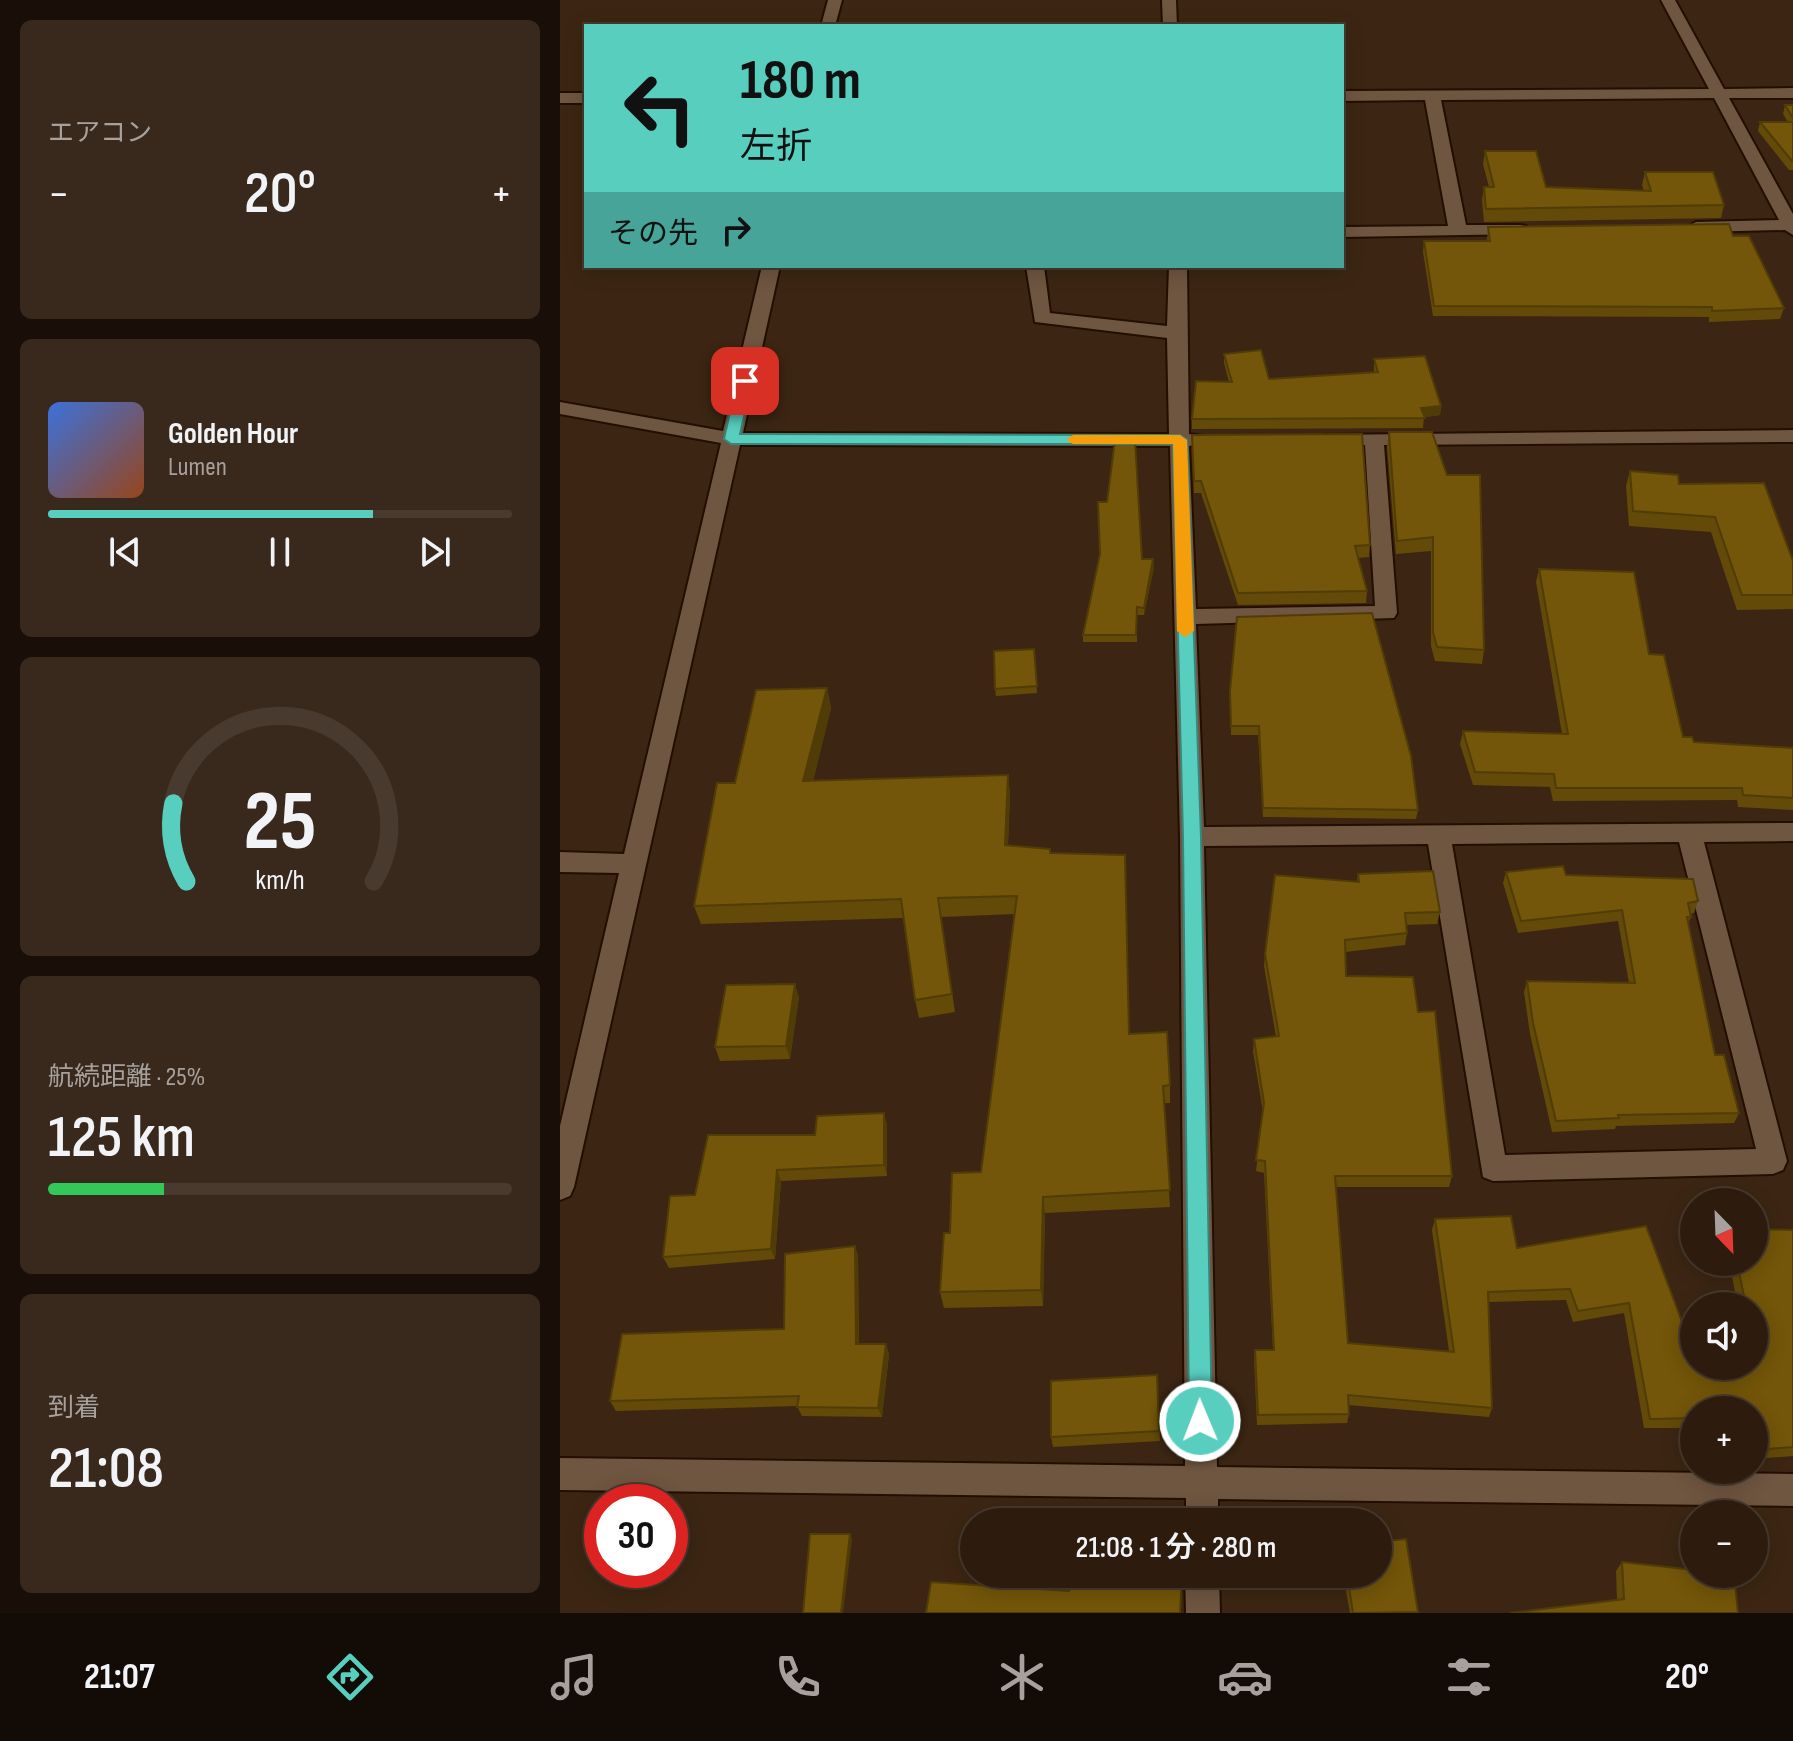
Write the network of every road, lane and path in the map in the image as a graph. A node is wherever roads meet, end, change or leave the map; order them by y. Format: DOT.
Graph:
graph roads {
  1 [pos="835,0"];
  2 [pos="1169,0"];
  3 [pos="1668,0"];
  4 [pos="829,24"];
  5 [pos="1170,24"];
  6 [pos="1720,93"];
  7 [pos="1793,93"];
  8 [pos="1344,96"];
  9 [pos="1432,96"];
  10 [pos="560,98"];
  11 [pos="584,98"];
  12 [pos="1680,227"];
  13 [pos="1792,227"];
  14 [pos="1537,230"];
  15 [pos="1458,231"];
  16 [pos="1344,232"];
  17 [pos="771,268"];
  18 [pos="1035,268"];
  19 [pos="1178,268"];
  20 [pos="1176,333"];
  21 [pos="560,408"];
  22 [pos="1793,436"];
  23 [pos="731,439"];
  24 [pos="1314,439"];
  25 [pos="1374,439"];
  26 [pos="1180,440"];
  27 [pos="1210,440"];
  28 [pos="1185,617"];
  29 [pos="1793,832"];
  30 [pos="1689,833"];
  31 [pos="1192,837"];
  32 [pos="1439,837"];
  33 [pos="560,862"];
  34 [pos="634,864"];
  35 [pos="560,1187"];
  36 [pos="560,1474"];
  37 [pos="1201,1482"];
  38 [pos="1793,1490"];
  39 [pos="1202,1508"];
  40 [pos="1202,1588"];
  41 [pos="1203,1613"];
  1 -- 4 [label="street"];
  2 -- 5 [label="street"];
  3 -- 6 [label="street"];
  6 -- 7 [label="street"];
  6 -- 9 [label="street"];
  6 -- 13 [label="street"];
  8 -- 9 [label="street"];
  9 -- 15 [label="street"];
  10 -- 11 [label="street"];
  12 -- 13 [label="street"];
  14 -- 15 [label="street"];
  15 -- 16 [label="street"];
  17 -- 23 [label="street"];
  18 -- 20 [label="street"];
  19 -- 20 [label="street"];
  20 -- 26 [label="street"];
  21 -- 23 [label="street"];
  22 -- 25 [label="street"];
  23 -- 26 [label="street"];
  23 -- 34 [label="street"];
  24 -- 25 [label="street"];
  25 -- 28 [label="street"];
  26 -- 27 [label="street"];
  26 -- 28 [label="street"];
  28 -- 31 [label="street"];
  29 -- 30 [label="street"];
  30 -- 32 [label="street"];
  30 -- 32 [label="street"];
  31 -- 32 [label="street"];
  31 -- 37 [label="street"];
  33 -- 34 [label="street"];
  34 -- 35 [label="street"];
  36 -- 37 [label="street"];
  37 -- 38 [label="street"];
  37 -- 39 [label="street"];
  40 -- 41 [label="street"];
}
